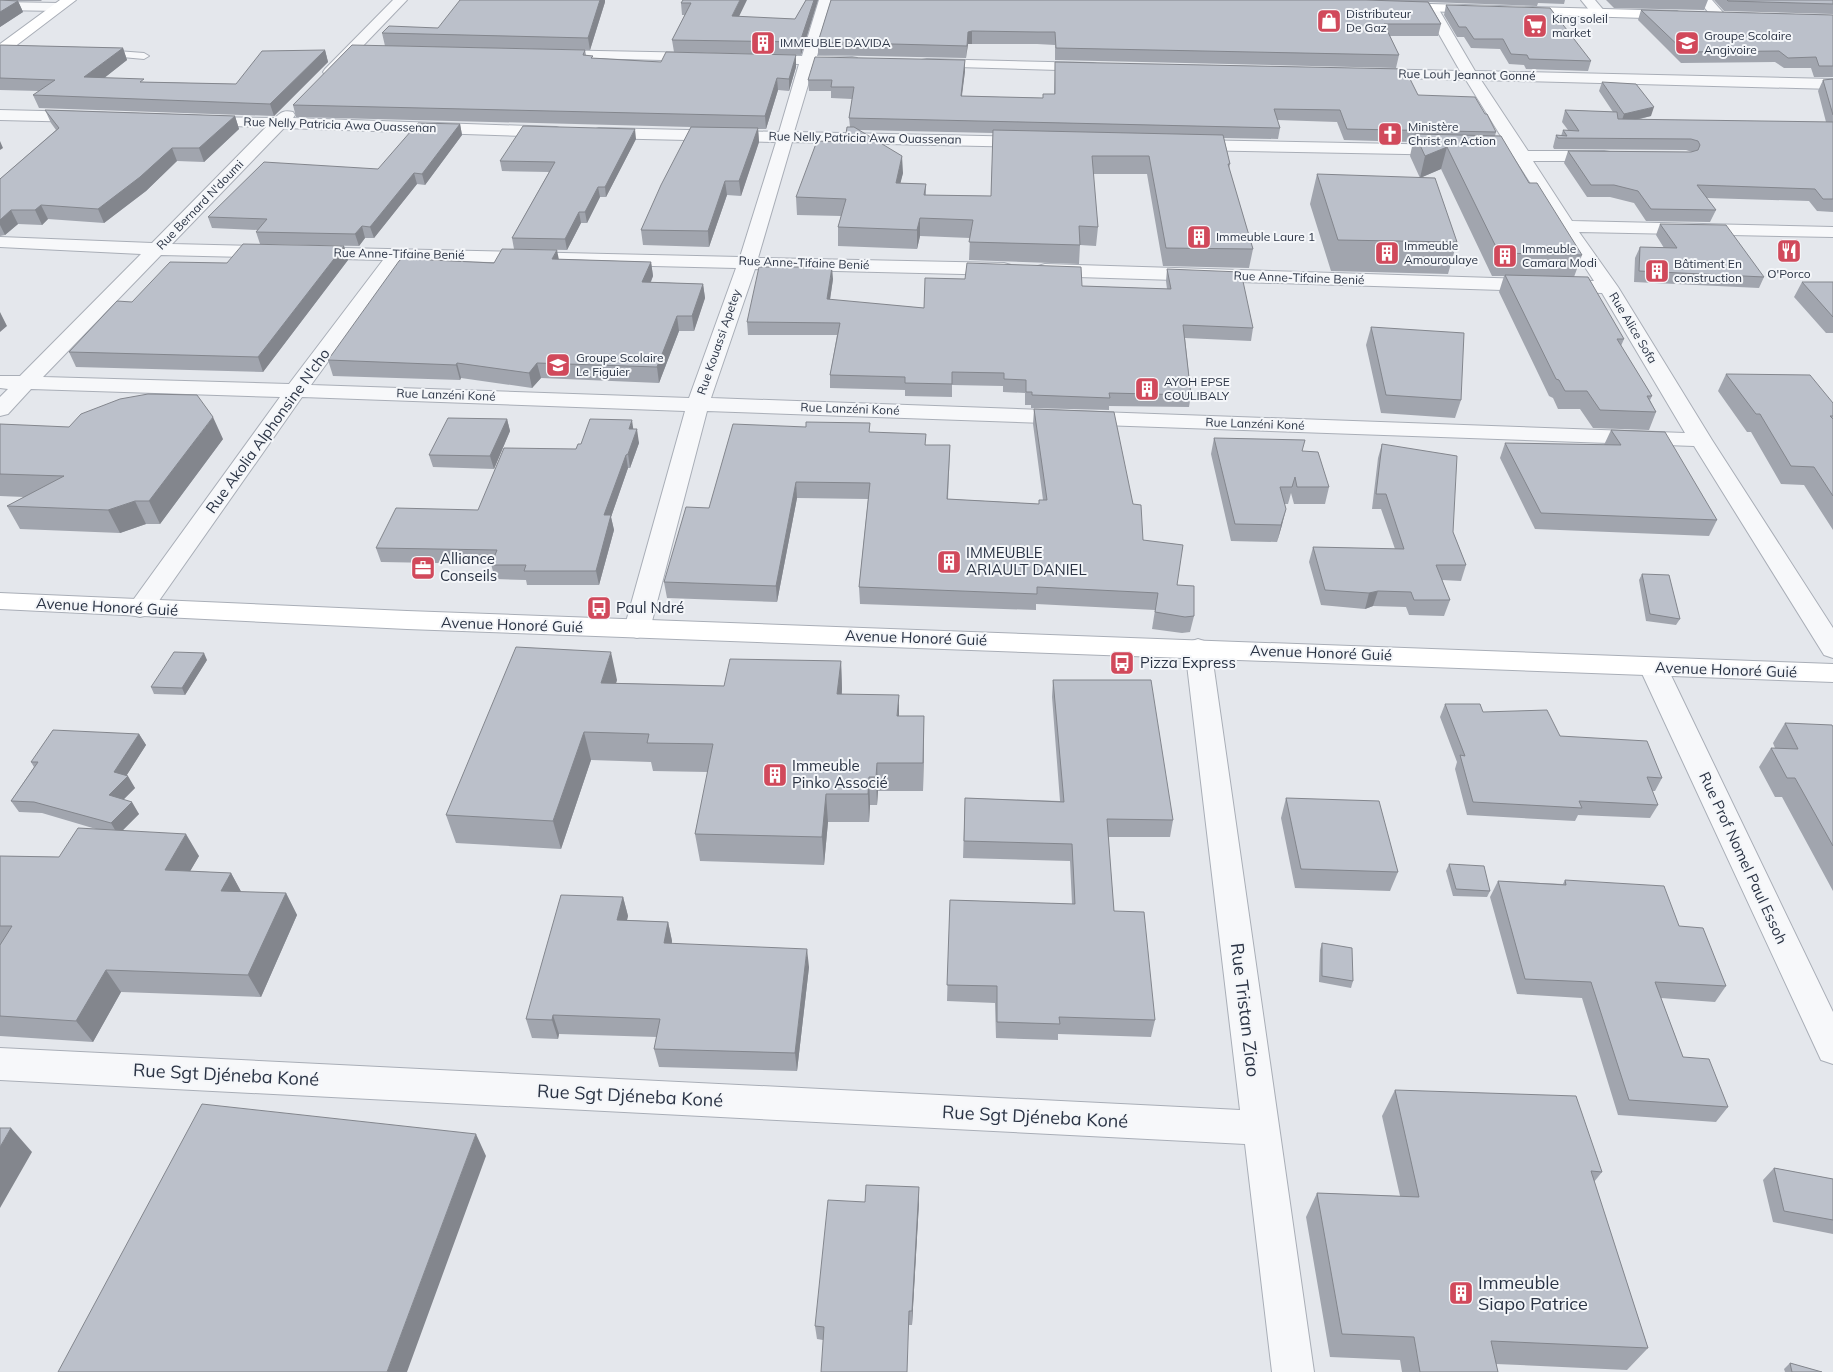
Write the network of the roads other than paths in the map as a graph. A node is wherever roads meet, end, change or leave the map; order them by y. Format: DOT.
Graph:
graph roads {
  1 [pos="400,0"];
  2 [pos="826,0"];
  3 [pos="1588,0"];
  4 [pos="1705,0"];
  5 [pos="64,4"];
  6 [pos="0,6"];
  7 [pos="1384,7"];
  8 [pos="1431,8"];
  9 [pos="1599,13"];
  10 [pos="351,50"];
  11 [pos="0,51"];
  12 [pos="371,51"];
  13 [pos="18,52"];
  14 [pos="88,52"];
  15 [pos="530,54"];
  16 [pos="144,56"];
  17 [pos="719,58"];
  18 [pos="748,58"];
  19 [pos="807,60"];
  20 [pos="866,61"];
  21 [pos="915,62"];
  22 [pos="1102,67"];
  23 [pos="1351,72"];
  24 [pos="1470,75"];
  25 [pos="319,83"];
  26 [pos="1833,84"];
  27 [pos="300,103"];
  28 [pos="0,115"];
  29 [pos="97,117"];
  30 [pos="184,120"];
  31 [pos="280,122"];
  32 [pos="784,136"];
  33 [pos="1043,142"];
  34 [pos="1172,145"];
  35 [pos="1522,153"];
  36 [pos="1619,156"];
  37 [pos="1566,226"];
  38 [pos="1833,232"];
  39 [pos="0,242"];
  40 [pos="157,249"];
  41 [pos="397,254"];
  42 [pos="748,261"];
  43 [pos="1608,287"];
  44 [pos="0,382"];
  45 [pos="26,383"];
  46 [pos="296,390"];
  47 [pos="698,404"];
  48 [pos="0,409"];
  49 [pos="1701,440"];
  50 [pos="0,601"];
  51 [pos="140,609"];
  52 [pos="637,629"];
  53 [pos="1198,648"];
  54 [pos="1833,649"];
  55 [pos="1653,668"];
  56 [pos="1833,673"];
  57 [pos="1833,1049"];
  58 [pos="0,1064"];
  59 [pos="1261,1128"];
  60 [pos="1293,1372"];
  1 -- 10 [label="street"];
  2 -- 19 [label="street, Rue Kouassi Apetey"];
  3 -- 9 [label="street"];
  4 -- 9 [label="street"];
  5 -- 6 [label="street"];
  5 -- 11 [label="street"];
  7 -- 8 [label="street"];
  8 -- 9 [label="street"];
  8 -- 24 [label="street, Rue Alice Sofa"];
  10 -- 12 [label="street"];
  10 -- 25 [label="street"];
  11 -- 13 [label="lane"];
  14 -- 16 [label="lane"];
  15 -- 17 [label="street"];
  18 -- 19 [label="street"];
  19 -- 20 [label="street"];
  19 -- 32 [label="street, Rue Kouassi Apetey"];
  21 -- 22 [label="street"];
  23 -- 24 [label="street, Rue Louh Jeannot Gonné"];
  24 -- 26 [label="street, Rue Louh Jeannot Gonné"];
  24 -- 35 [label="street, Rue Alice Sofa"];
  27 -- 31 [label="street, Rue Bernard N'doumi"];
  28 -- 29 [label="street"];
  30 -- 31 [label="street, Rue Nelly Patricia Awa Ouassenan"];
  31 -- 32 [label="street, Rue Nelly Patricia Awa Ouassenan"];
  31 -- 40 [label="street, Rue Bernard N'doumi"];
  32 -- 33 [label="street, Rue Nelly Patricia Awa Ouassenan"];
  32 -- 42 [label="street, Rue Kouassi Apetey"];
  34 -- 35 [label="street"];
  35 -- 36 [label="street"];
  35 -- 37 [label="street, Rue Alice Sofa"];
  37 -- 38 [label="street"];
  37 -- 43 [label="street, Rue Alice Sofa"];
  39 -- 40 [label="street, Rue Anne-Tifaine Benié"];
  40 -- 41 [label="street, Rue Anne-Tifaine Benié"];
  40 -- 45 [label="street, Rue Bernard N'doumi"];
  41 -- 42 [label="street, Rue Anne-Tifaine Benié"];
  41 -- 46 [label="street, Rue Akolia Alphonsine N'cho"];
  42 -- 43 [label="street, Rue Anne-Tifaine Benié"];
  42 -- 47 [label="street, Rue Kouassi Apetey"];
  43 -- 49 [label="street, Rue Alice Sofa"];
  44 -- 45 [label="street, Rue Lanzéni Koné"];
  45 -- 46 [label="street, Rue Lanzéni Koné"];
  45 -- 48 [label="street, Rue Bernard N'doumi"];
  46 -- 47 [label="street, Rue Lanzéni Koné"];
  46 -- 51 [label="street, Rue Akolia Alphonsine N'cho"];
  47 -- 49 [label="street, Rue Lanzéni Koné"];
  47 -- 52 [label="street, Rue Kouassi Apetey"];
  49 -- 54 [label="street, Rue Alice Sofa"];
  50 -- 51 [label="street, Avenue Honoré Guié"];
  51 -- 52 [label="street, Avenue Honoré Guié"];
  52 -- 53 [label="street, Avenue Honoré Guié"];
  53 -- 55 [label="street, Avenue Honoré Guié"];
  53 -- 59 [label="street, Rue Tristan Ziao"];
  55 -- 56 [label="street, Avenue Honoré Guié"];
  55 -- 57 [label="street, Rue Prof Nomel Paul Essoh"];
  58 -- 59 [label="street, Rue Sgt Djéneba Koné"];
  59 -- 60 [label="street, Rue Tristan Ziao"];
}
